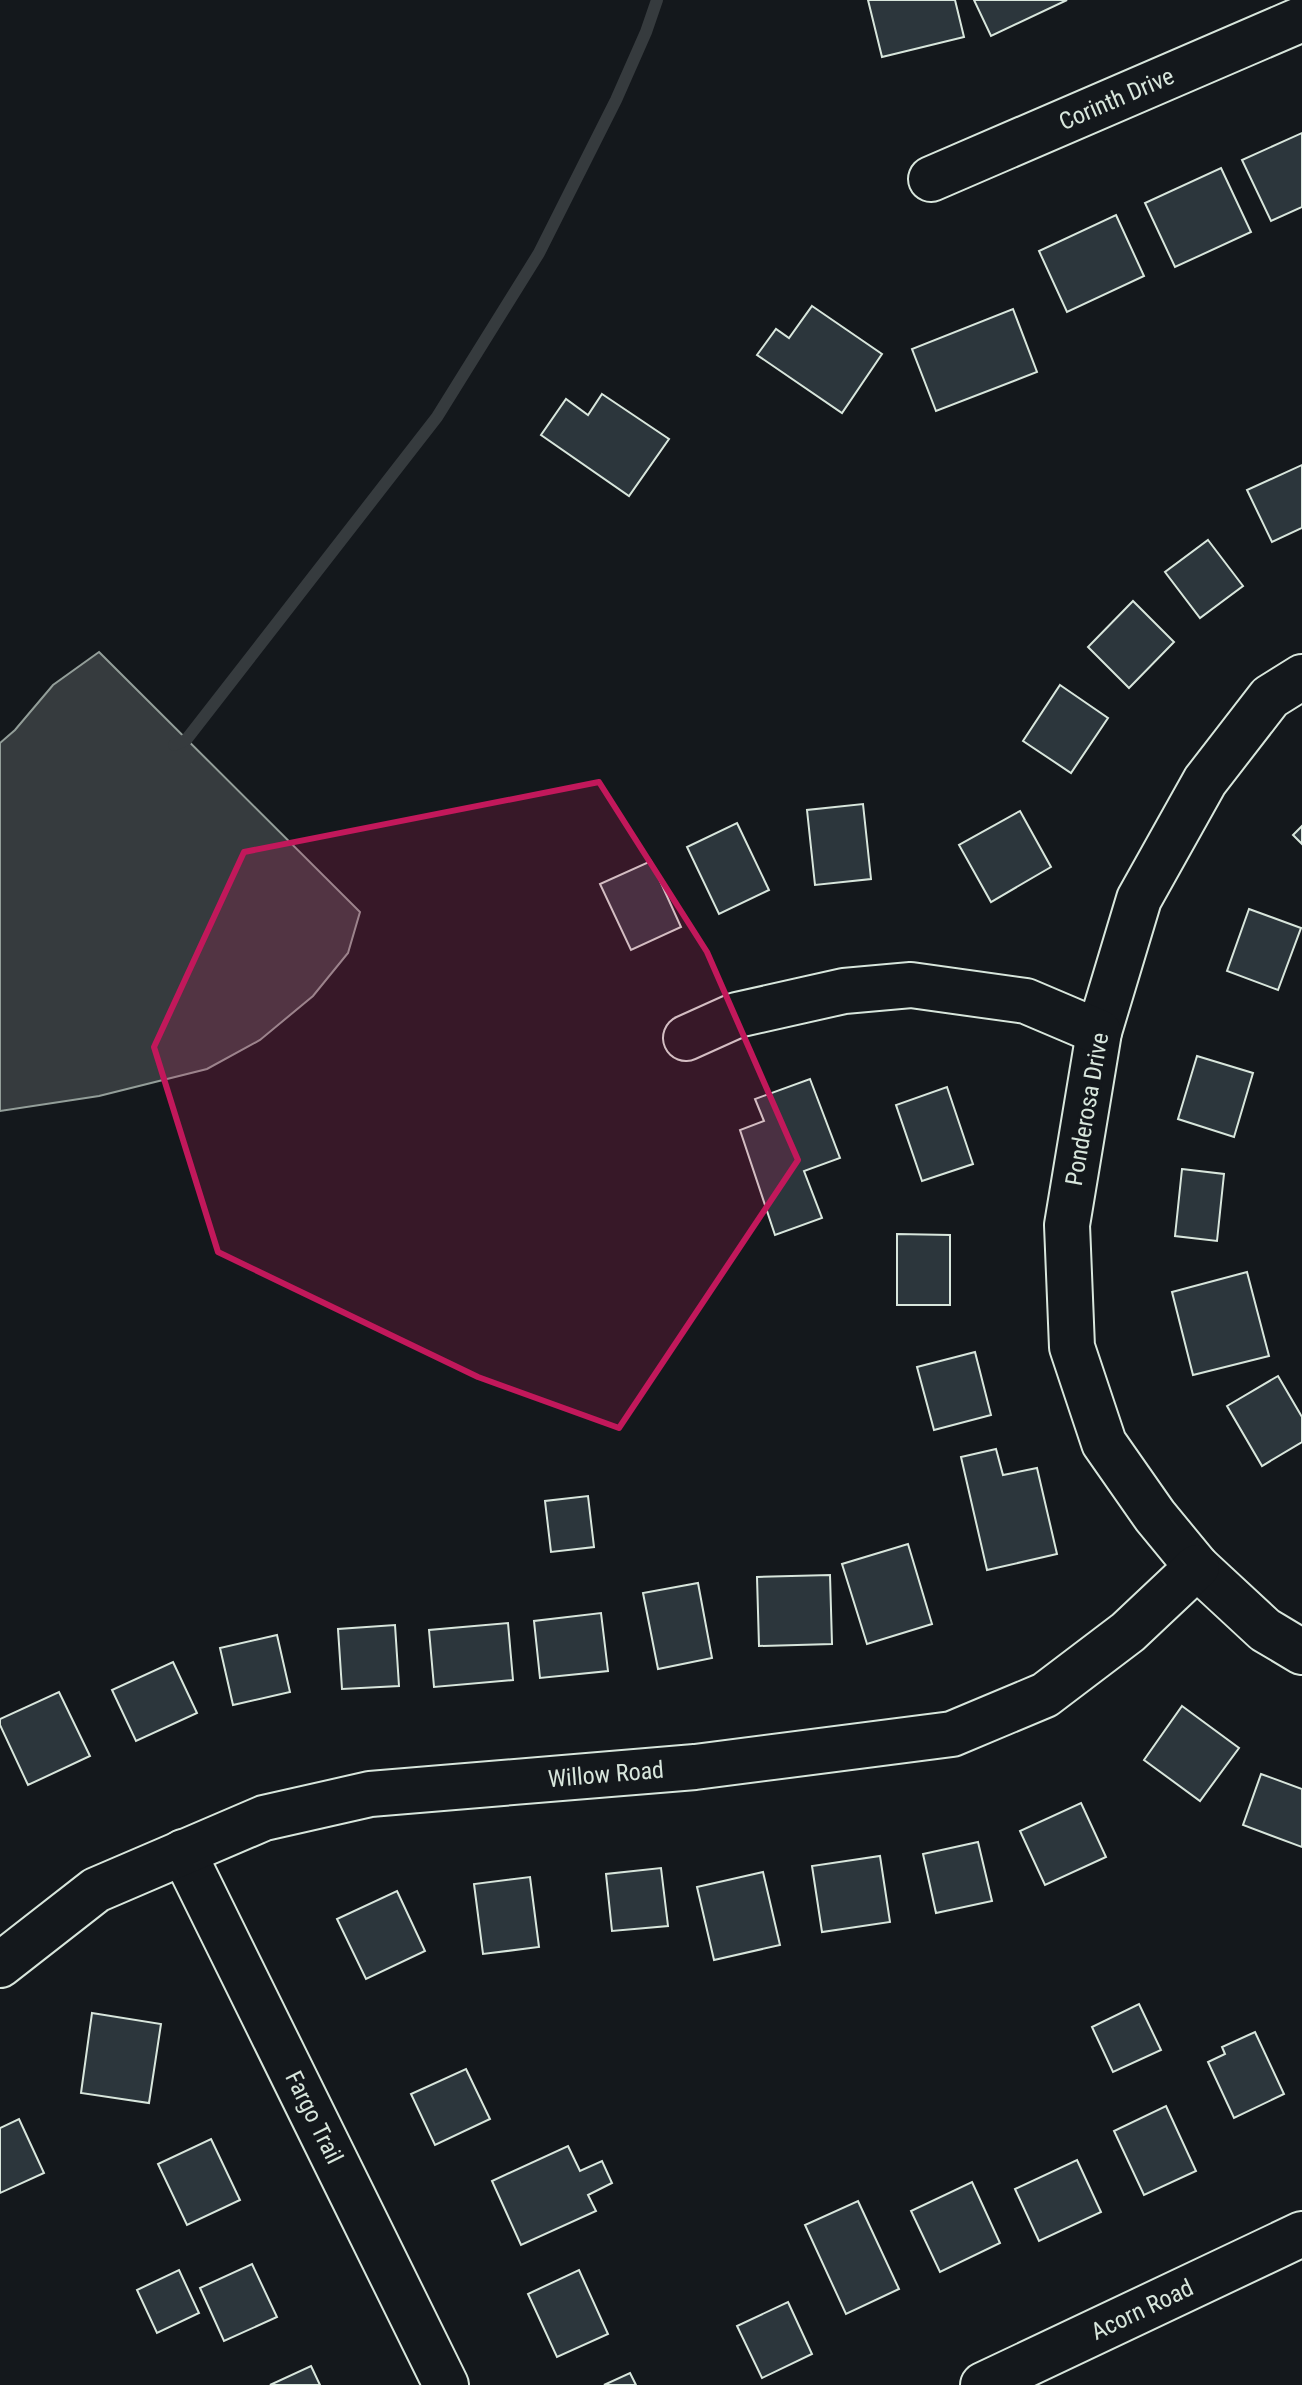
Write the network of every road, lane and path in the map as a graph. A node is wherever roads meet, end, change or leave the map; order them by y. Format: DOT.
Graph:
graph roads {
  1 [pos="1302,19"];
  2 [pos="931,179"];
  3 [pos="1302,677"];
  4 [pos="1099,1032"];
  5 [pos="686,1038"];
  6 [pos="1197,1567"];
  7 [pos="1302,1652"];
  8 [pos="183,1852"];
  9 [pos="0,1965"];
  10 [pos="1302,2234"];
  11 [pos="446,2385"];
  12 [pos="983,2385"];
  1 -- 2 [label="street, Corinth Drive"];
  3 -- 4 [label="street, Ponderosa Drive"];
  4 -- 5 [label="street"];
  4 -- 6 [label="street, Ponderosa Drive"];
  6 -- 7 [label="street, Ponderosa Drive"];
  6 -- 8 [label="street, Willow Road"];
  8 -- 9 [label="street, Willow Road"];
  8 -- 11 [label="street, Fargo Trail"];
  10 -- 12 [label="street, Acorn Road"];
}
